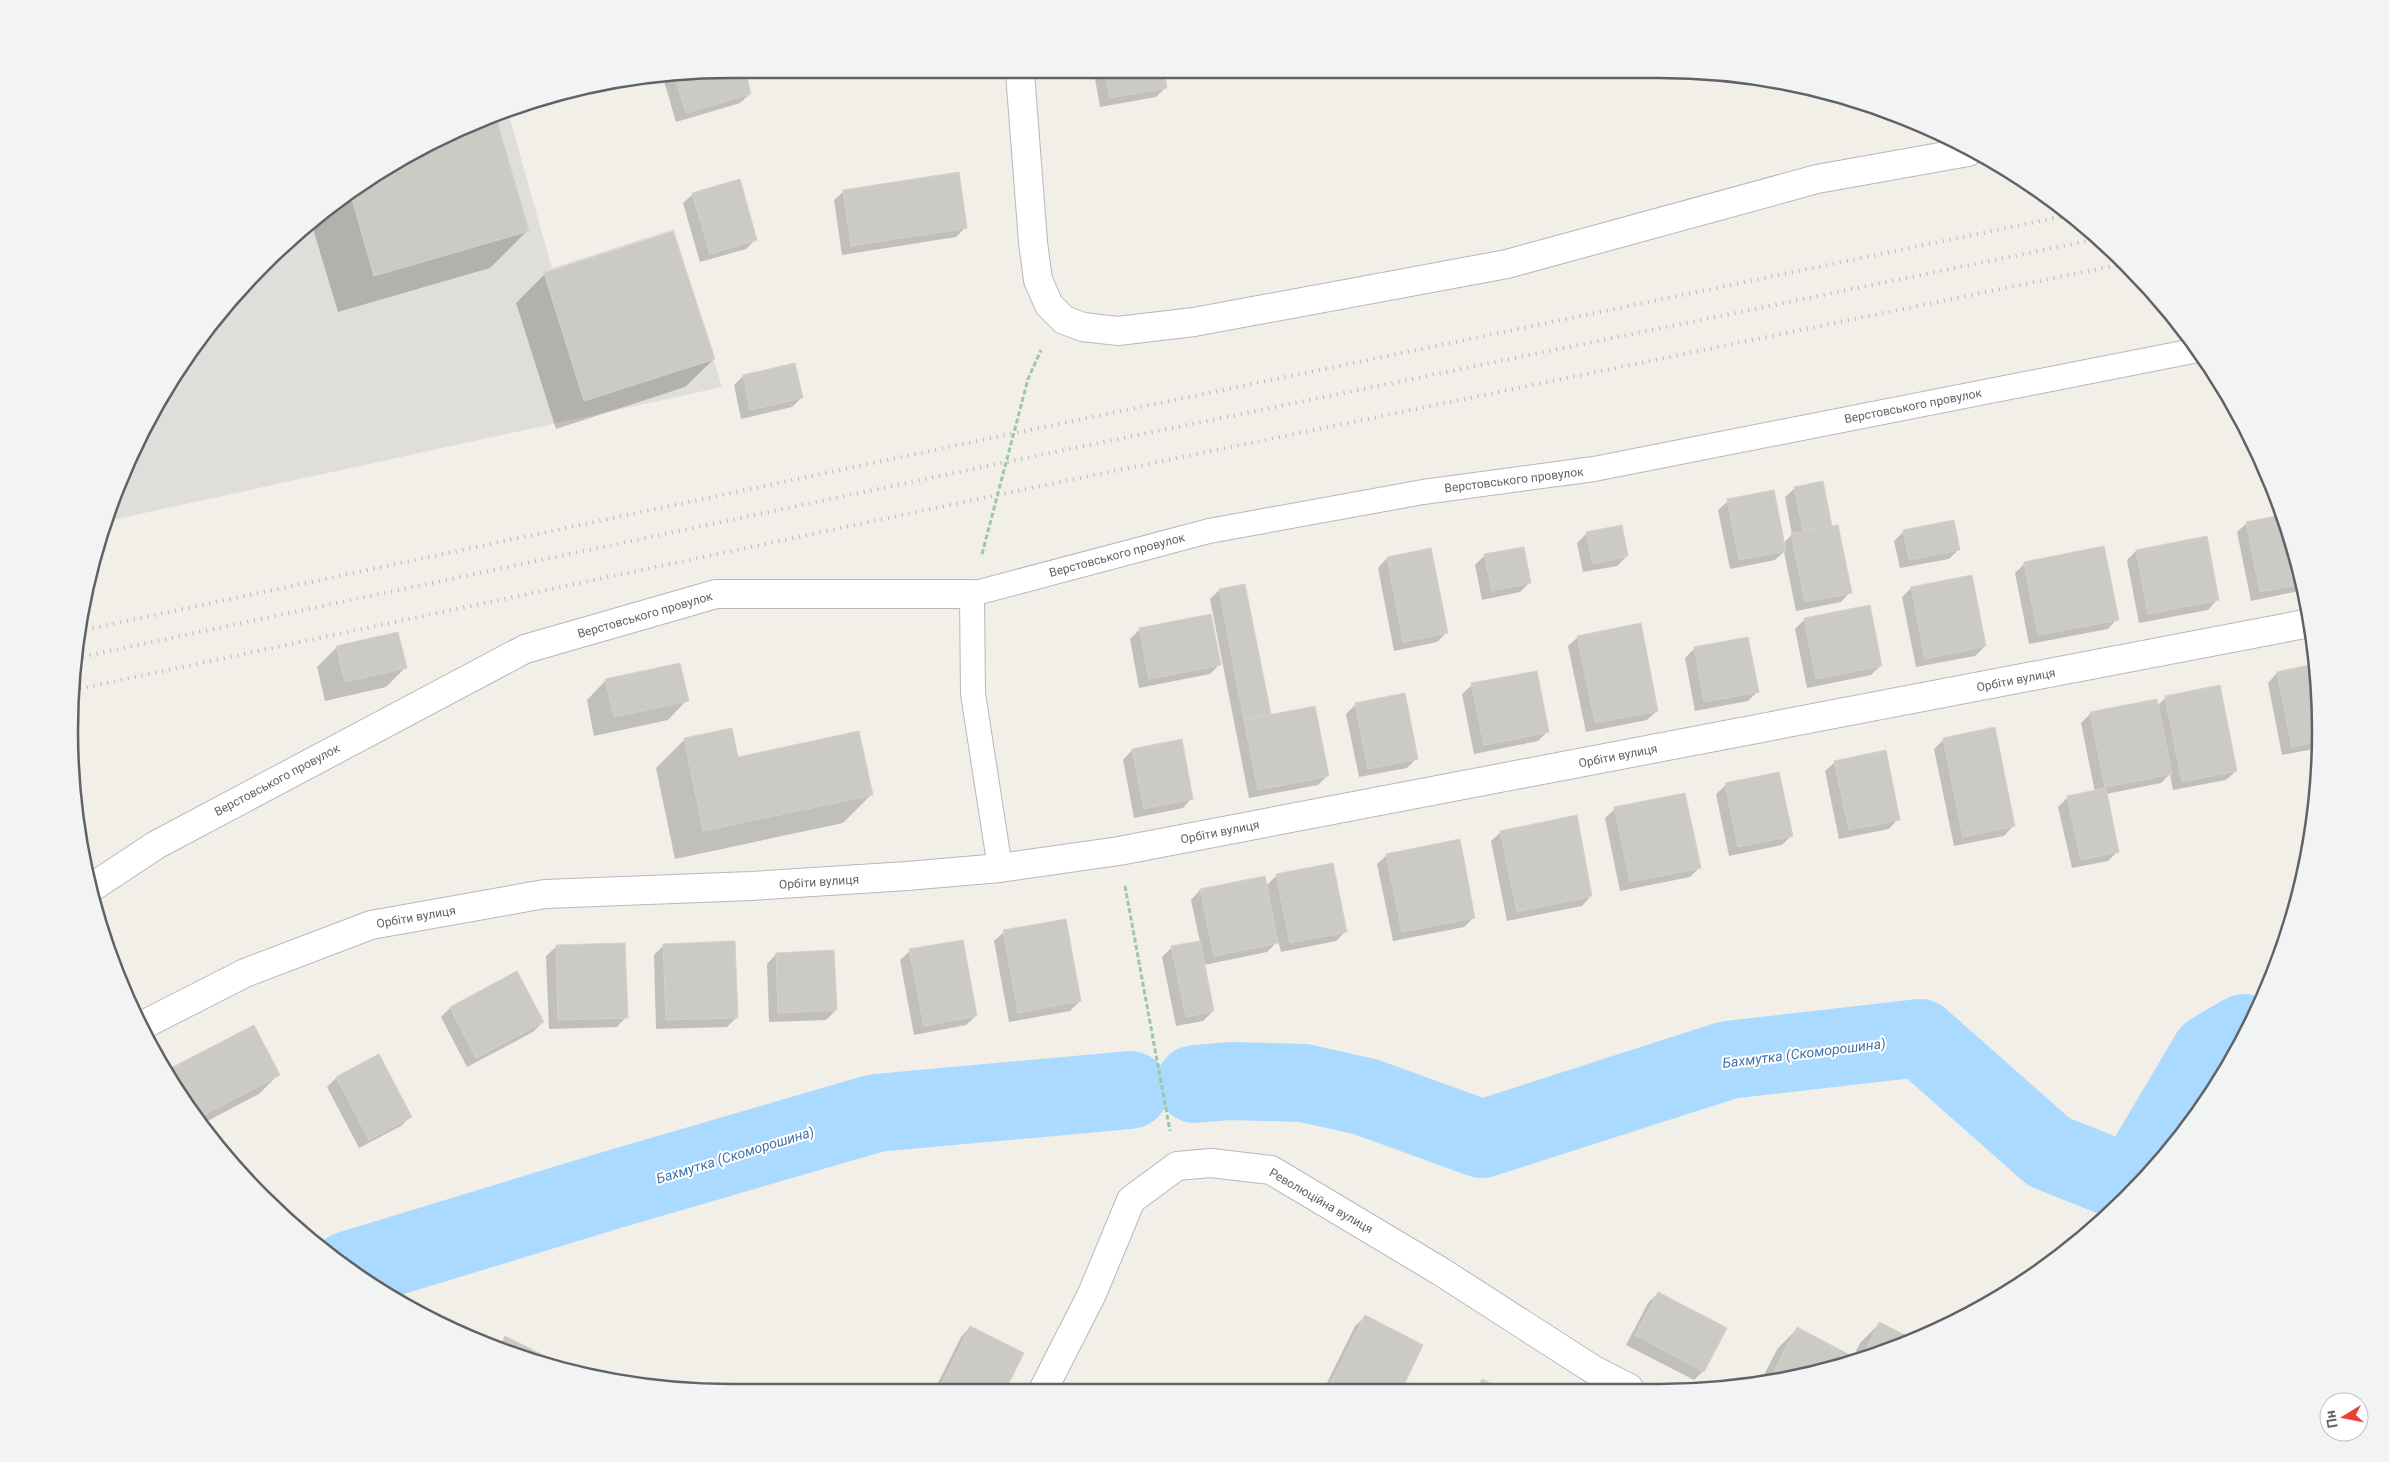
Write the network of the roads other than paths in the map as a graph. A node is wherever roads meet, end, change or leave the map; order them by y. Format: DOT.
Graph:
graph roads {
  1 [pos="1020,78"];
  2 [pos="1962,153"];
  3 [pos="2189,352"];
  4 [pos="972,594"];
  5 [pos="2303,625"];
  6 [pos="1000,868"];
  7 [pos="96,885"];
  8 [pos="147,1023"];
  9 [pos="1046,1384"];
  10 [pos="1621,1384"];
  1 -- 2 [label="street"];
  3 -- 4 [label="lane, Верстовського провулок"];
  4 -- 6 [label="lane"];
  4 -- 7 [label="street, Верстовського провулок"];
  5 -- 6 [label="street, Орбіти вулиця"];
  6 -- 8 [label="street, Орбіти вулиця"];
  9 -- 10 [label="street, Революційна вулиця"];
}
